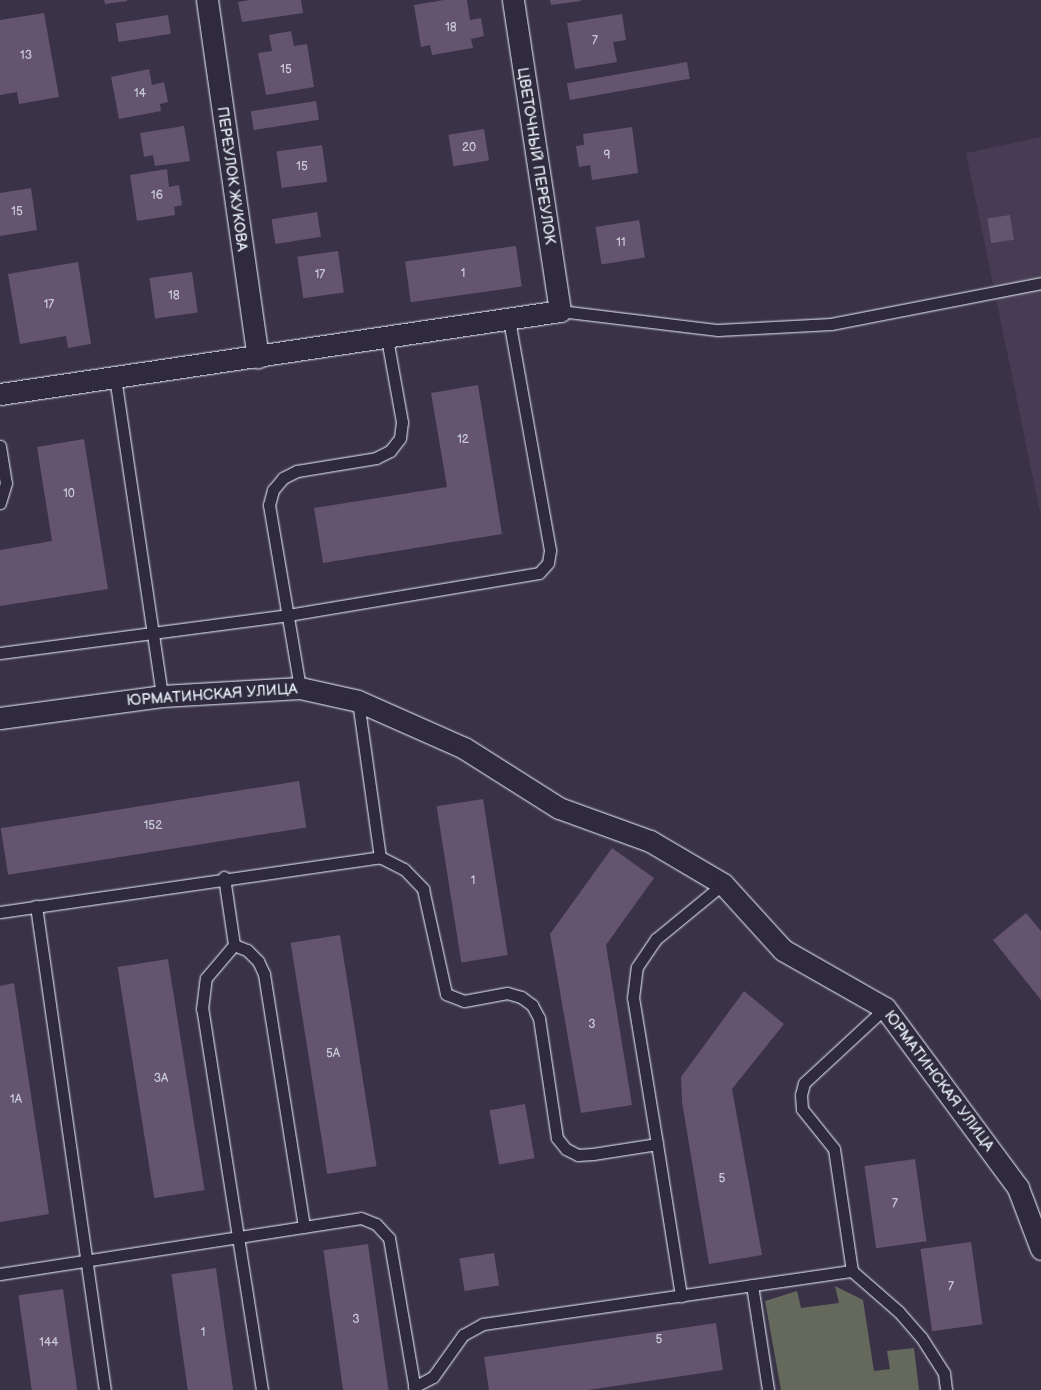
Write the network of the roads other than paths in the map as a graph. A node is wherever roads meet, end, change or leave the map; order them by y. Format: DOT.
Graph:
graph roads {
  1 [pos="207,0"];
  2 [pos="512,0"];
  3 [pos="1041,283"];
  4 [pos="560,311"];
  5 [pos="509,319"];
  6 [pos="387,339"];
  7 [pos="258,357"];
  8 [pos="115,377"];
  9 [pos="0,394"];
  10 [pos="0,446"];
  11 [pos="0,503"];
  12 [pos="288,615"];
  13 [pos="153,631"];
  14 [pos="0,653"];
  15 [pos="300,688"];
  16 [pos="162,696"];
  17 [pos="358,701"];
  18 [pos="0,718"];
  19 [pos="380,856"];
  20 [pos="224,878"];
  21 [pos="723,884"];
  22 [pos="36,906"];
  23 [pos="0,912"];
  24 [pos="234,945"];
  25 [pos="885,1008"];
  26 [pos="657,1144"];
  27 [pos="304,1227"];
  28 [pos="239,1236"];
  29 [pos="1041,1250"];
  30 [pos="87,1260"];
  31 [pos="852,1270"];
  32 [pos="0,1274"];
  33 [pos="752,1285"];
  34 [pos="681,1296"];
  35 [pos="415,1389"];
  36 [pos="105,1390"];
  37 [pos="262,1390"];
  38 [pos="768,1390"];
  39 [pos="946,1390"];
  1 -- 7 [label="street, ПЕРЕУЛОК ЖУКОВА"];
  2 -- 4 [label="street, ЦВЕТОЧНЫЙ ПЕРЕУЛОК"];
  3 -- 4 [label="lane"];
  4 -- 5 [label="street"];
  5 -- 6 [label="street"];
  5 -- 12 [label="lane"];
  6 -- 7 [label="street"];
  6 -- 12 [label="lane"];
  7 -- 8 [label="street"];
  8 -- 9 [label="street"];
  8 -- 13 [label="lane"];
  10 -- 11 [label="lane"];
  12 -- 13 [label="lane"];
  12 -- 15 [label="lane"];
  13 -- 14 [label="lane"];
  13 -- 16 [label="lane"];
  15 -- 16 [label="street, ЮРМАТИНСКАЯ УЛИЦА"];
  15 -- 17 [label="street, ЮРМАТИНСКАЯ УЛИЦА"];
  16 -- 18 [label="street, ЮРМАТИНСКАЯ УЛИЦА"];
  17 -- 19 [label="lane"];
  17 -- 21 [label="street, ЮРМАТИНСКАЯ УЛИЦА"];
  19 -- 20 [label="lane"];
  19 -- 26 [label="lane"];
  20 -- 22 [label="lane"];
  20 -- 24 [label="lane"];
  21 -- 25 [label="street, ЮРМАТИНСКАЯ УЛИЦА"];
  21 -- 26 [label="lane"];
  22 -- 23 [label="lane"];
  22 -- 30 [label="lane"];
  24 -- 27 [label="lane"];
  24 -- 28 [label="lane"];
  25 -- 29 [label="street, ЮРМАТИНСКАЯ УЛИЦА"];
  25 -- 31 [label="lane"];
  26 -- 34 [label="lane"];
  27 -- 28 [label="lane"];
  27 -- 35 [label="lane"];
  28 -- 30 [label="lane"];
  28 -- 37 [label="lane"];
  30 -- 32 [label="lane"];
  30 -- 36 [label="lane"];
  31 -- 33 [label="lane"];
  31 -- 39 [label="lane"];
  33 -- 34 [label="lane"];
  33 -- 38 [label="lane"];
  34 -- 35 [label="lane"];
}
